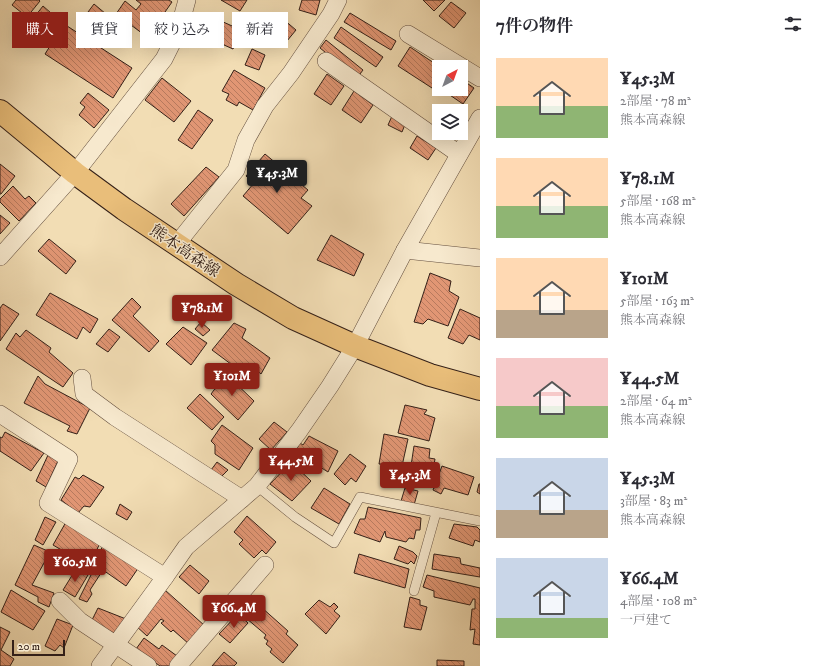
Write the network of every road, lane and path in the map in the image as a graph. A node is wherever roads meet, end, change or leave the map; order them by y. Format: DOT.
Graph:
graph roads {
  1 [pos="188,0"];
  2 [pos="338,0"];
  3 [pos="408,34"];
  4 [pos="326,61"];
  5 [pos="480,78"];
  6 [pos="0,111"];
  7 [pos="480,118"];
  8 [pos="459,154"];
  9 [pos="75,173"];
  10 [pos="176,245"];
  11 [pos="405,250"];
  12 [pos="0,257"];
  13 [pos="480,258"];
  14 [pos="355,346"];
  15 [pos="82,378"];
  16 [pos="480,389"];
  17 [pos="0,414"];
  18 [pos="257,486"];
  19 [pos="242,499"];
  20 [pos="436,513"];
  21 [pos="480,521"];
  22 [pos="265,565"];
  23 [pos="165,577"];
  24 [pos="414,591"];
  25 [pos="60,601"];
  26 [pos="115,644"];
  27 [pos="100,666"];
  28 [pos="148,666"];
  29 [pos="178,666"];
  1 -- 9 [label="street"];
  2 -- 10 [label="street"];
  3 -- 5 [label="street"];
  4 -- 8 [label="street"];
  6 -- 9 [label="main road, 熊本高森線"];
  7 -- 8 [label="street"];
  8 -- 11 [label="street"];
  9 -- 10 [label="main road, 熊本高森線"];
  9 -- 12 [label="street"];
  10 -- 14 [label="main road, 熊本高森線"];
  11 -- 13 [label="street"];
  11 -- 14 [label="street"];
  14 -- 16 [label="main road, 熊本高森線"];
  14 -- 18 [label="street"];
  15 -- 19 [label="street"];
  17 -- 23 [label="street"];
  18 -- 19 [label="street"];
  18 -- 20 [label="lane"];
  19 -- 23 [label="street"];
  20 -- 21 [label="lane"];
  20 -- 24 [label="lane"];
  22 -- 29 [label="street"];
  23 -- 26 [label="street"];
  25 -- 26 [label="street"];
  26 -- 27 [label="street"];
  26 -- 28 [label="street"];
}
